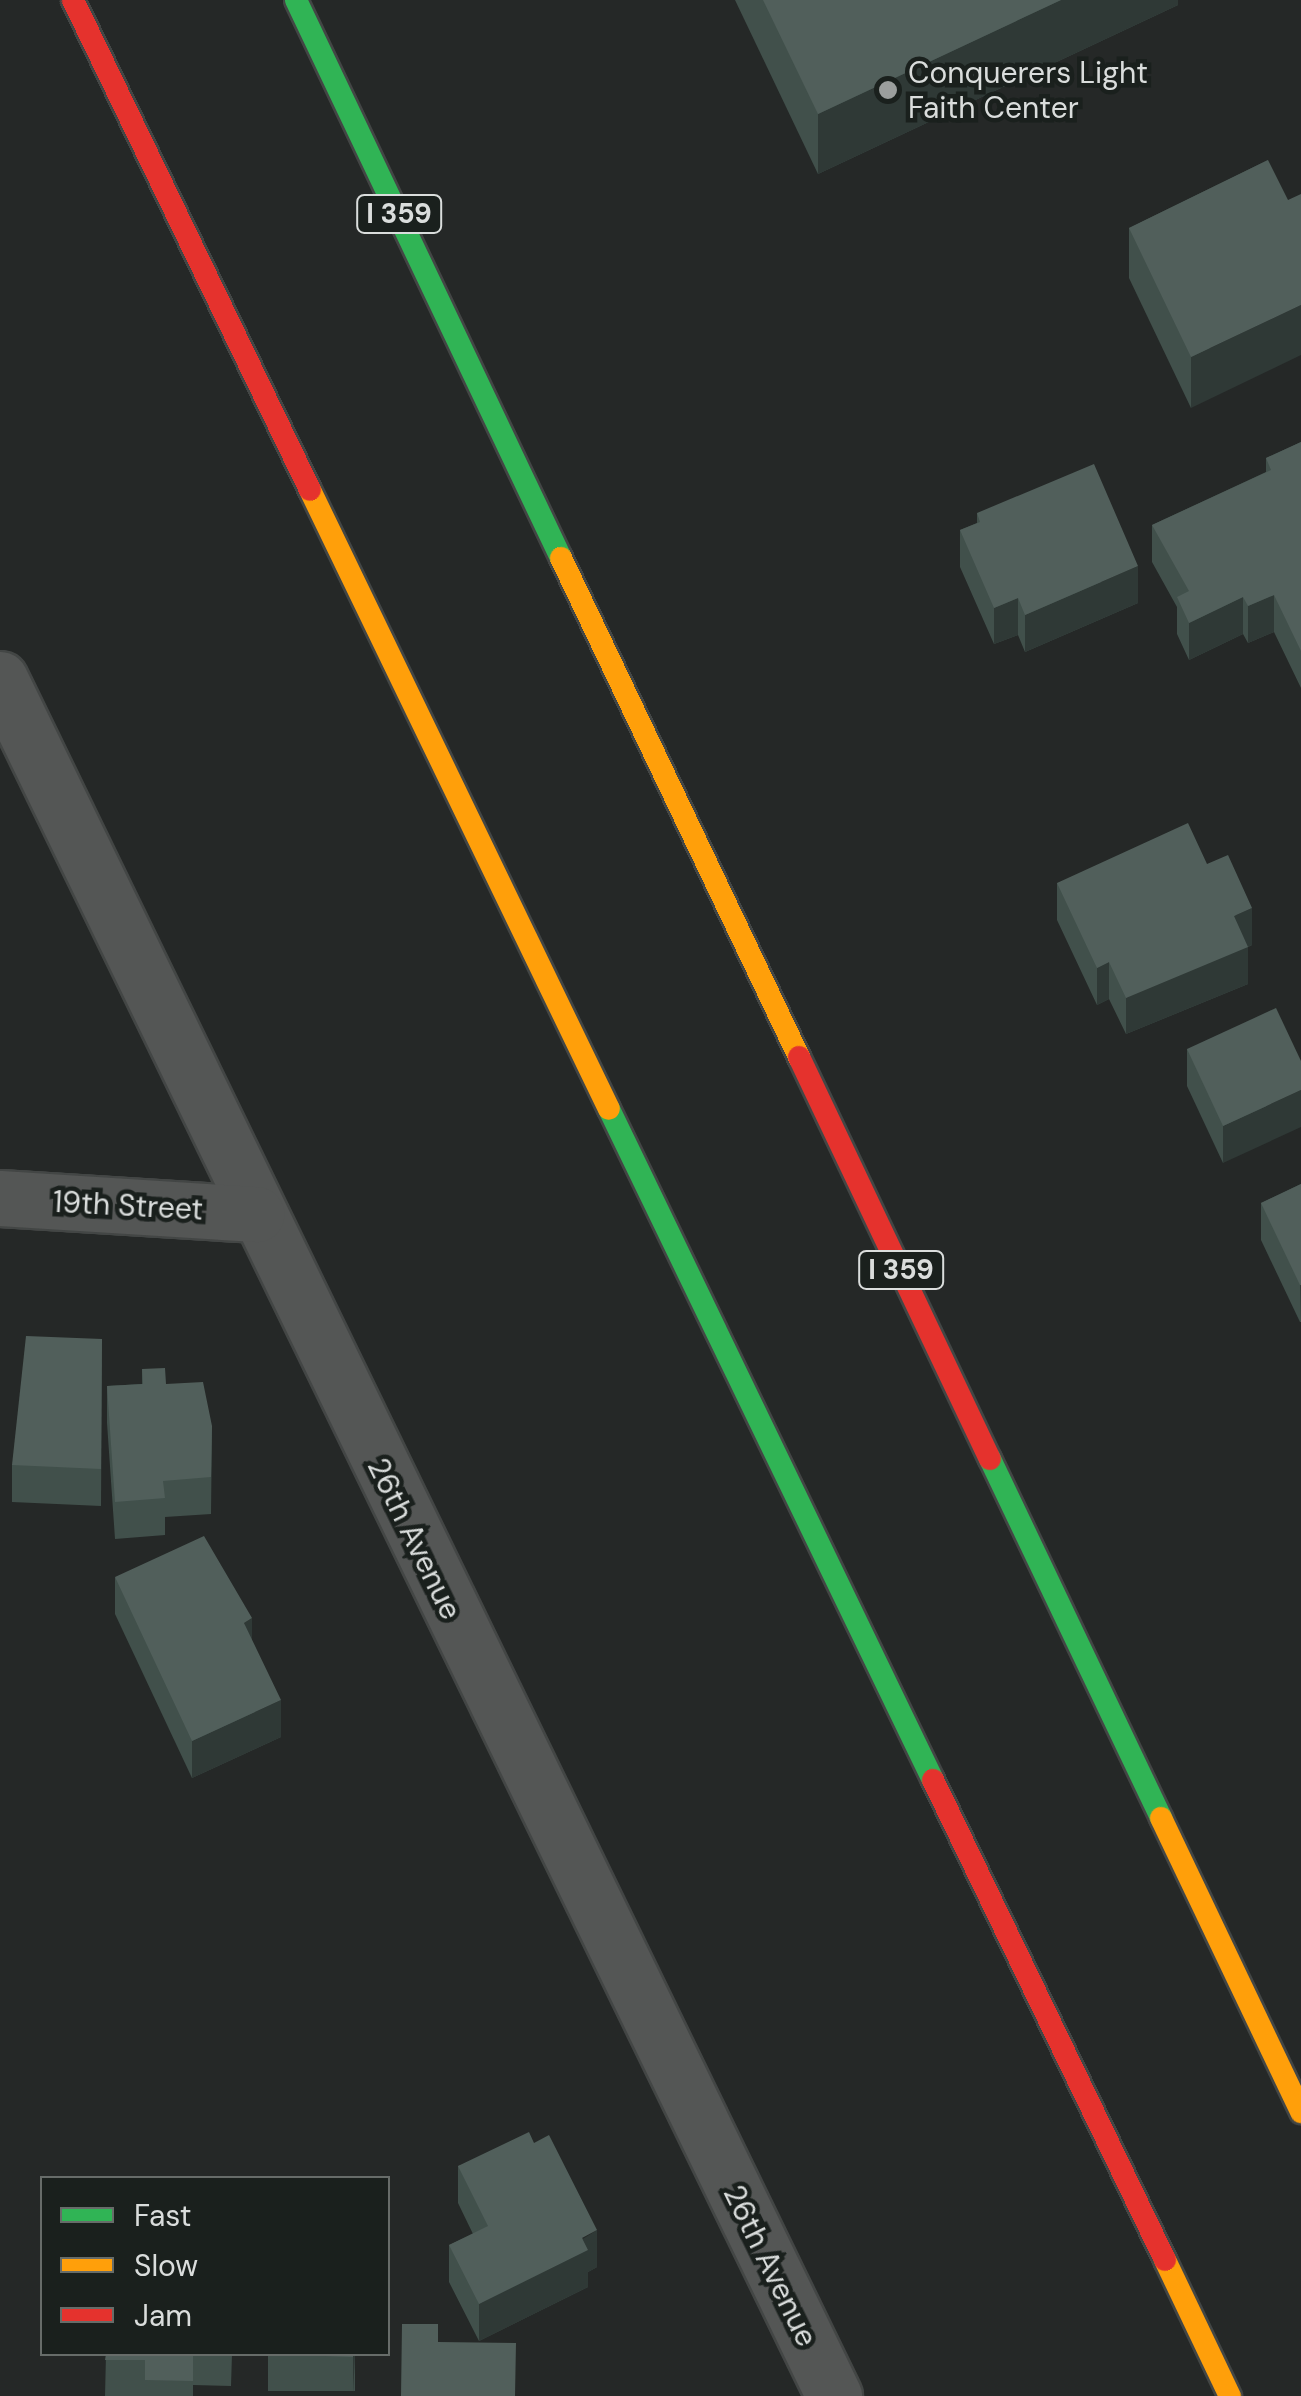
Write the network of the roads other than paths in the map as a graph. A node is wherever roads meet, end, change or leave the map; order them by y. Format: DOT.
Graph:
graph roads {
  1 [pos="72,0"];
  2 [pos="296,0"];
  3 [pos="0,679"];
  4 [pos="0,1198"];
  5 [pos="257,1214"];
  6 [pos="1301,2112"];
  7 [pos="834,2396"];
  8 [pos="1230,2396"];
  1 -- 8 [label="highway"];
  2 -- 6 [label="highway, I 359"];
  3 -- 5 [label="street, 26th Avenue"];
  4 -- 5 [label="street, 19th Street"];
  5 -- 7 [label="street, 26th Avenue"];
}
